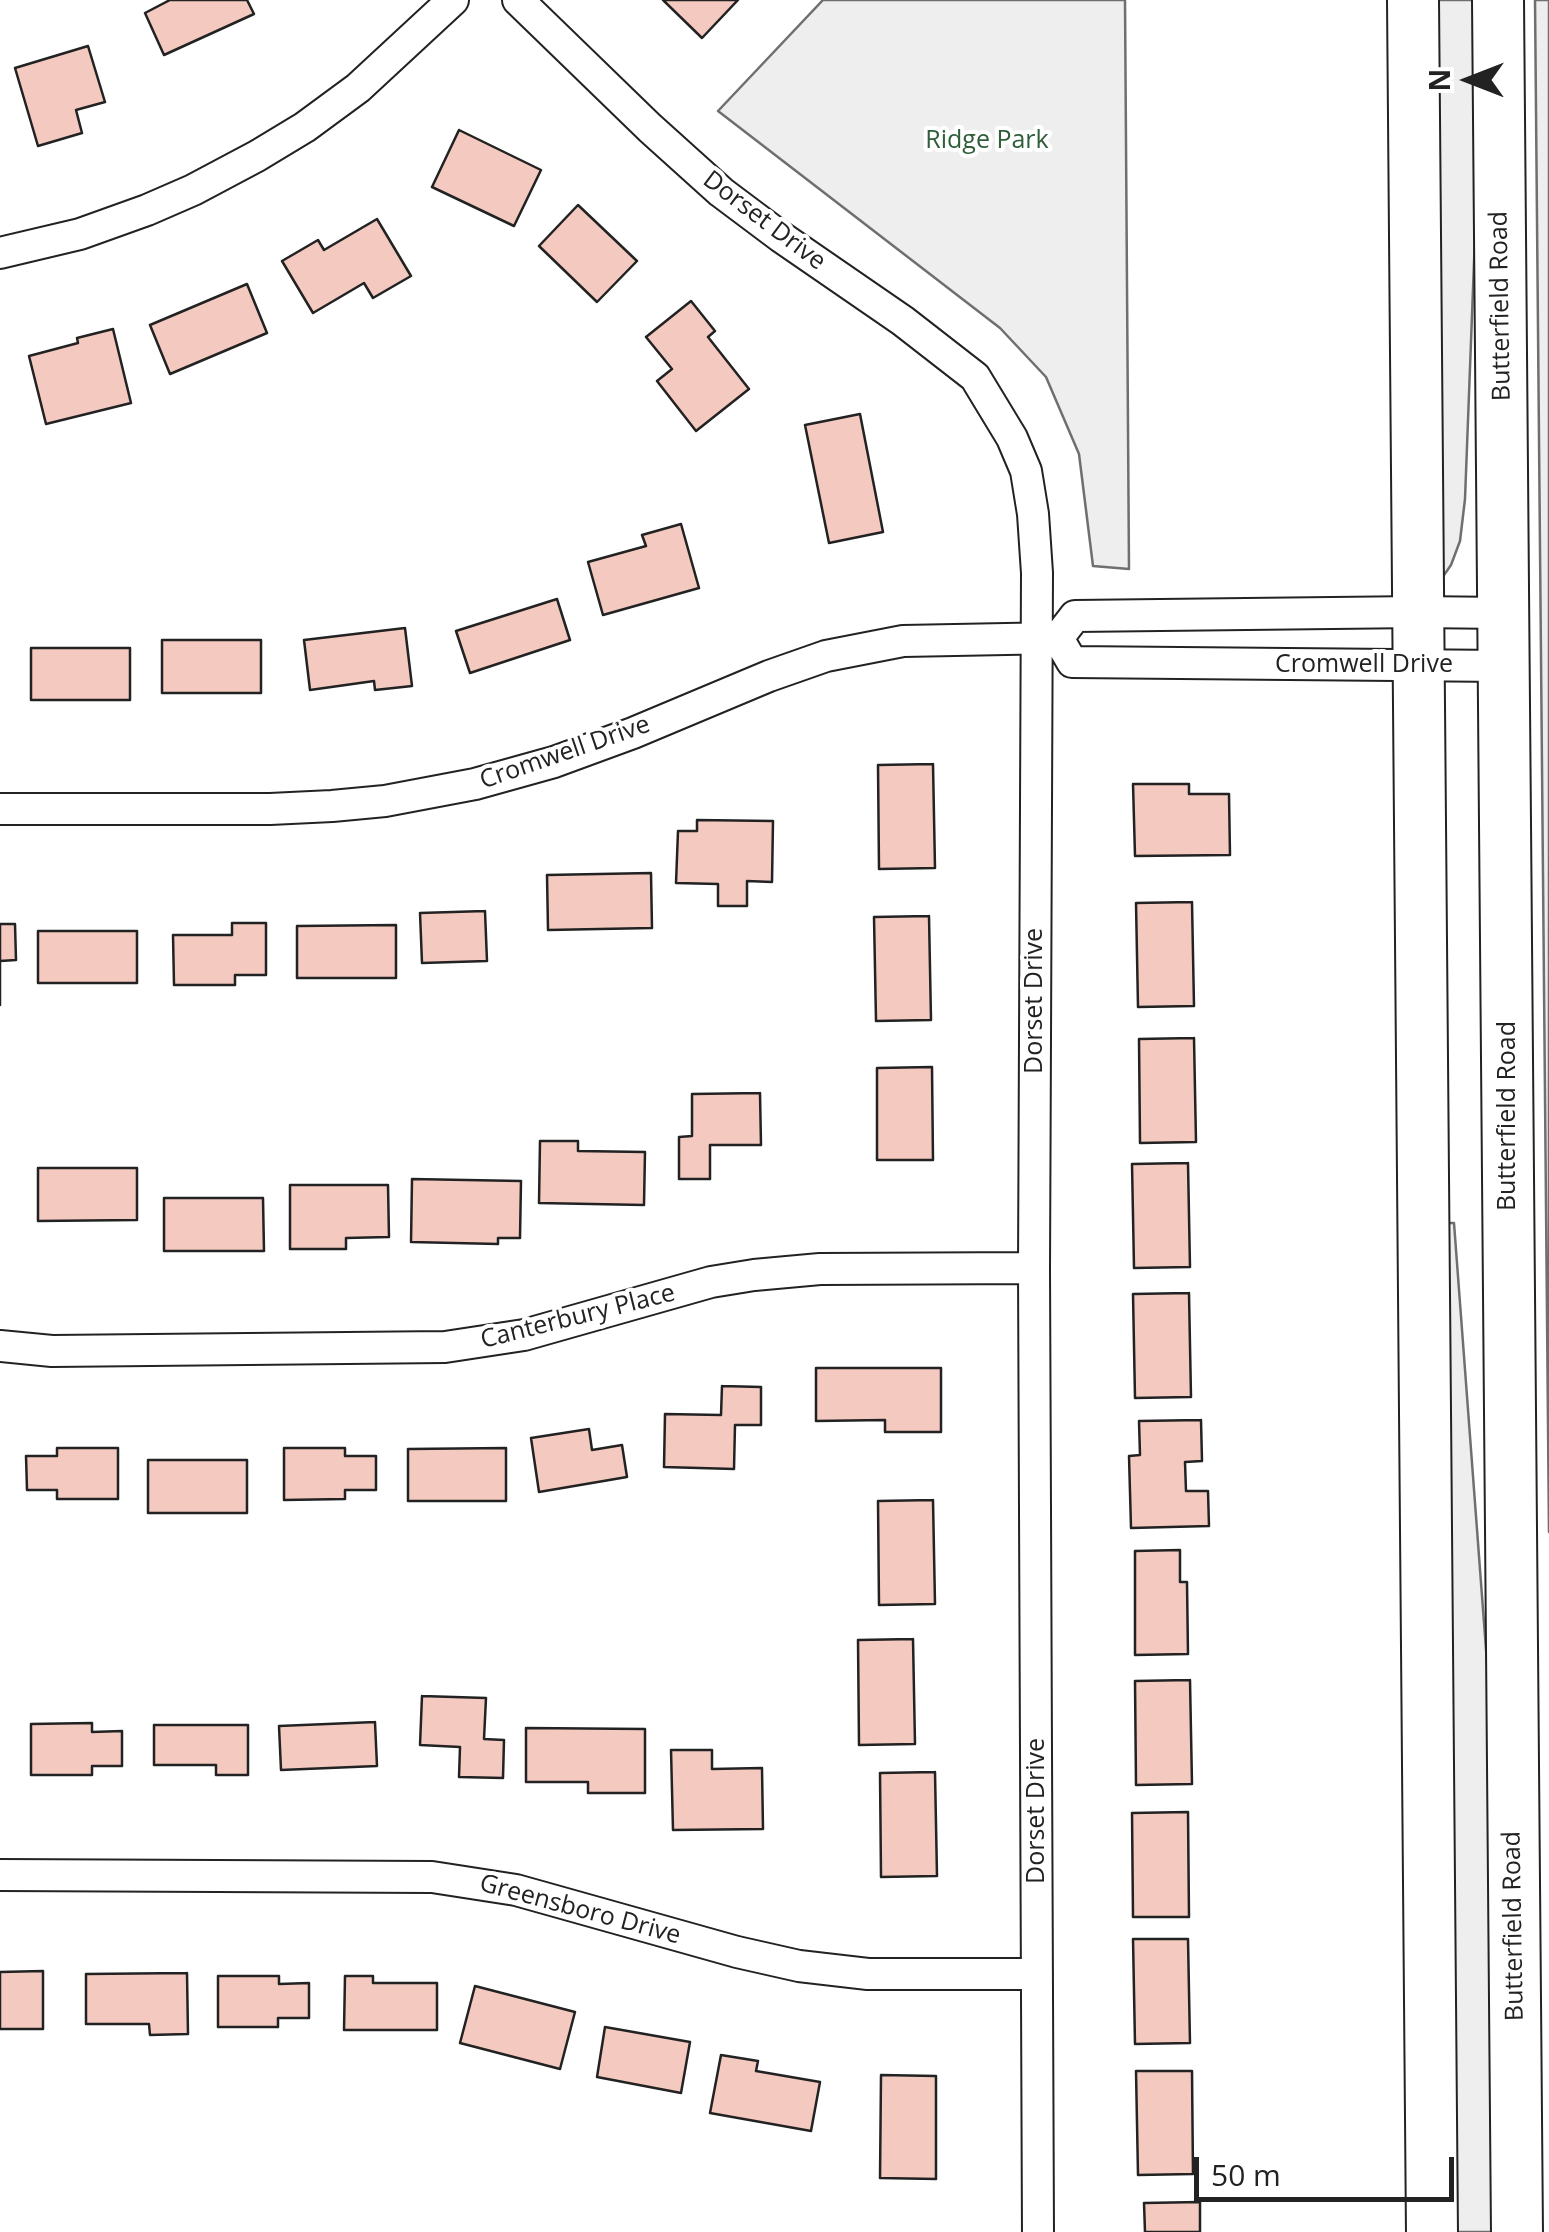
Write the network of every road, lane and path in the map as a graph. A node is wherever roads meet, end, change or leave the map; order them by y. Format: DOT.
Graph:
graph roads {
  1 [pos="453,0"];
  2 [pos="518,0"];
  3 [pos="1414,0"];
  4 [pos="1498,0"];
  5 [pos="0,254"];
  6 [pos="1418,612"];
  7 [pos="1504,613"];
  8 [pos="1047,638"];
  9 [pos="1419,665"];
  10 [pos="1504,666"];
  11 [pos="0,810"];
  12 [pos="1034,1268"];
  13 [pos="0,1346"];
  14 [pos="0,1876"];
  15 [pos="1037,1974"];
  16 [pos="1038,2232"];
  17 [pos="1432,2232"];
  18 [pos="1517,2232"];
  1 -- 5 [label="street"];
  2 -- 8 [label="street, Dorset Drive"];
  3 -- 6 [label="main road"];
  4 -- 7 [label="main road, Butterfield Road"];
  6 -- 7 [label="street, Cromwell Drive"];
  6 -- 8 [label="street, Cromwell Drive"];
  6 -- 9 [label="main road"];
  7 -- 10 [label="main road, Butterfield Road"];
  8 -- 9 [label="street, Cromwell Drive"];
  8 -- 11 [label="street, Cromwell Drive"];
  8 -- 12 [label="street, Dorset Drive"];
  9 -- 10 [label="street, Cromwell Drive"];
  9 -- 17 [label="main road"];
  10 -- 18 [label="main road, Butterfield Road"];
  12 -- 13 [label="street, Canterbury Place"];
  12 -- 15 [label="street, Dorset Drive"];
  14 -- 15 [label="street, Greensboro Drive"];
  15 -- 16 [label="street, Dorset Drive"];
}
